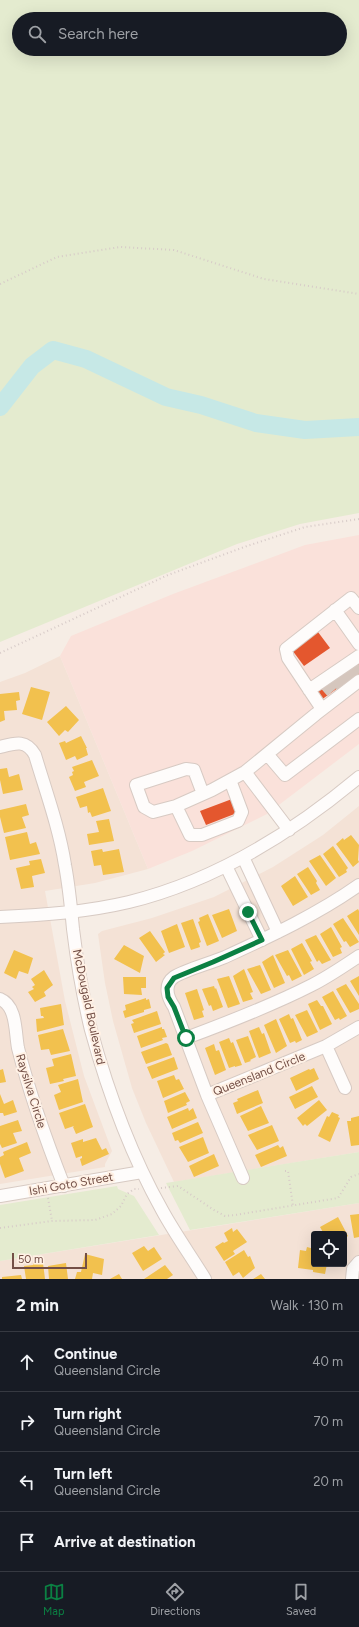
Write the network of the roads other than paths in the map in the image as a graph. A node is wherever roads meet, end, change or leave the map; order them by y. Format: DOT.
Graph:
graph roads {
  1 [pos="359,608"];
  2 [pos="335,610"];
  3 [pos="359,644"];
  4 [pos="344,678"];
  5 [pos="309,690"];
  6 [pos="322,709"];
  7 [pos="359,718"];
  8 [pos="0,747"];
  9 [pos="267,754"];
  10 [pos="245,772"];
  11 [pos="359,777"];
  12 [pos="230,780"];
  13 [pos="203,794"];
  14 [pos="176,806"];
  15 [pos="289,830"];
  16 [pos="243,857"];
  17 [pos="226,866"];
  18 [pos="359,885"];
  19 [pos="265,904"];
  20 [pos="71,912"];
  21 [pos="248,912"];
  22 [pos="0,917"];
  23 [pos="278,932"];
  24 [pos="262,940"];
  25 [pos="359,956"];
  26 [pos="0,999"];
  27 [pos="359,1026"];
  28 [pos="186,1038"];
  29 [pos="326,1046"];
  30 [pos="345,1088"];
  31 [pos="207,1095"];
  32 [pos="142,1172"];
  33 [pos="243,1178"];
  34 [pos="64,1186"];
  35 [pos="0,1196"];
  36 [pos="359,1262"];
  37 [pos="205,1279"];
  38 [pos="352,1279"];
  1 -- 2 [label="street"];
  2 -- 3 [label="street"];
  2 -- 5 [label="street"];
  4 -- 5 [label="street"];
  4 -- 6 [label="street"];
  5 -- 6 [label="street"];
  6 -- 9 [label="street"];
  7 -- 9 [label="street"];
  8 -- 20 [label="street, McDougald Boulevard"];
  9 -- 10 [label="street"];
  10 -- 12 [label="street"];
  10 -- 15 [label="street"];
  11 -- 15 [label="street"];
  12 -- 13 [label="street"];
  12 -- 14 [label="street"];
  13 -- 14 [label="street"];
  13 -- 14 [label="street"];
  15 -- 16 [label="street"];
  16 -- 17 [label="street"];
  16 -- 19 [label="street"];
  17 -- 20 [label="street"];
  17 -- 21 [label="street"];
  18 -- 23 [label="street, Queensland Circle"];
  19 -- 21 [label="street"];
  19 -- 23 [label="street"];
  20 -- 22 [label="street"];
  20 -- 32 [label="street, McDougald Boulevard"];
  21 -- 24 [label="street"];
  23 -- 24 [label="street, Queensland Circle"];
  24 -- 28 [label="street, Queensland Circle"];
  25 -- 28 [label="street"];
  26 -- 34 [label="street, Raysilva Circle"];
  27 -- 29 [label="street, Queensland Circle"];
  28 -- 31 [label="street, Queensland Circle"];
  29 -- 30 [label="street"];
  29 -- 31 [label="street, Queensland Circle"];
  31 -- 33 [label="street"];
  32 -- 34 [label="street, Ishi Goto Street"];
  32 -- 37 [label="street, McDougald Boulevard"];
  34 -- 35 [label="street, Ishi Goto Street"];
  36 -- 38 [label="street"];
}
